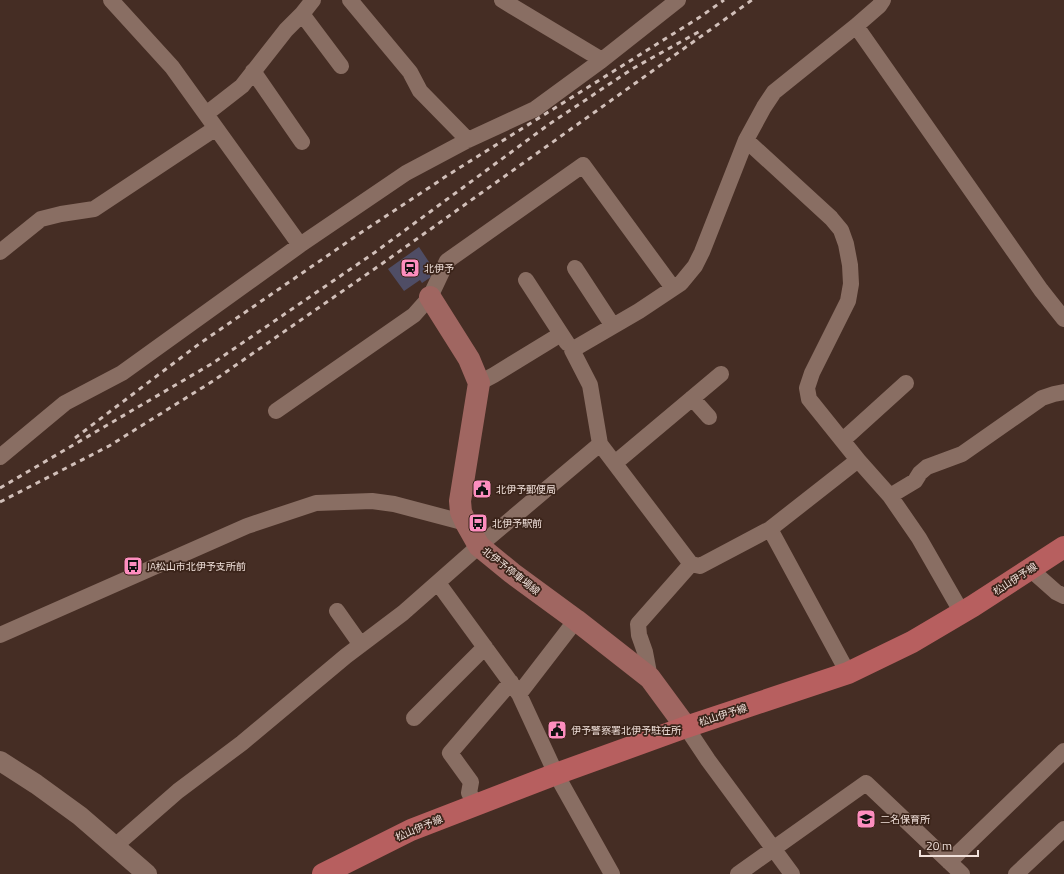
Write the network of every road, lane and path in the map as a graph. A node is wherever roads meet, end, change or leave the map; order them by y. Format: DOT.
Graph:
graph roads {
  1 [pos="111,0"];
  2 [pos="313,0"];
  3 [pos="350,0"];
  4 [pos="502,0"];
  5 [pos="678,0"];
  6 [pos="883,0"];
  7 [pos="302,14"];
  8 [pos="856,26"];
  9 [pos="602,60"];
  10 [pos="341,66"];
  11 [pos="253,71"];
  12 [pos="206,114"];
  13 [pos="216,128"];
  14 [pos="468,140"];
  15 [pos="746,140"];
  16 [pos="302,142"];
  17 [pos="300,245"];
  18 [pos="0,252"];
  19 [pos="575,268"];
  20 [pos="526,280"];
  21 [pos="673,288"];
  22 [pos="430,296"];
  23 [pos="1064,320"];
  24 [pos="613,326"];
  25 [pos="561,334"];
  26 [pos="572,350"];
  27 [pos="721,374"];
  28 [pos="479,383"];
  29 [pos="906,383"];
  30 [pos="1064,392"];
  31 [pos="692,398"];
  32 [pos="276,411"];
  33 [pos="709,417"];
  34 [pos="843,440"];
  35 [pos="600,444"];
  36 [pos="0,458"];
  37 [pos="858,460"];
  38 [pos="615,463"];
  39 [pos="890,496"];
  40 [pos="466,524"];
  41 [pos="770,529"];
  42 [pos="479,546"];
  43 [pos="1064,547"];
  44 [pos="691,564"];
  45 [pos="1030,569"];
  46 [pos="438,583"];
  47 [pos="1064,596"];
  48 [pos="337,611"];
  49 [pos="962,613"];
  50 [pos="576,620"];
  51 [pos="0,635"];
  52 [pos="361,645"];
  53 [pos="485,647"];
  54 [pos="848,673"];
  55 [pos="650,678"];
  56 [pos="515,688"];
  57 [pos="414,718"];
  58 [pos="686,728"];
  59 [pos="1064,751"];
  60 [pos="0,760"];
  61 [pos="556,774"];
  62 [pos="478,806"];
  63 [pos="1064,829"];
  64 [pos="115,846"];
  65 [pos="773,849"];
  66 [pos="949,862"];
  67 [pos="147,874"];
  68 [pos="323,874"];
  69 [pos="612,874"];
  70 [pos="738,874"];
  71 [pos="792,874"];
  72 [pos="962,874"];
  73 [pos="1016,874"];
  1 -- 12 [label="street"];
  2 -- 7 [label="street"];
  3 -- 14 [label="street"];
  4 -- 9 [label="street"];
  5 -- 9 [label="street"];
  6 -- 8 [label="street"];
  7 -- 10 [label="street"];
  7 -- 11 [label="street"];
  8 -- 15 [label="street"];
  8 -- 23 [label="street"];
  9 -- 14 [label="street"];
  11 -- 12 [label="street"];
  11 -- 16 [label="street"];
  12 -- 13 [label="street"];
  13 -- 17 [label="street"];
  13 -- 18 [label="street"];
  14 -- 17 [label="street"];
  15 -- 21 [label="street"];
  15 -- 34 [label="street"];
  17 -- 36 [label="street"];
  19 -- 24 [label="street"];
  20 -- 25 [label="street"];
  21 -- 22 [label="street"];
  21 -- 24 [label="street"];
  22 -- 28 [label="main road"];
  22 -- 32 [label="street"];
  24 -- 26 [label="street"];
  25 -- 26 [label="street"];
  25 -- 28 [label="street"];
  26 -- 35 [label="street"];
  27 -- 31 [label="street"];
  28 -- 40 [label="main road, 北伊予停車場線"];
  29 -- 34 [label="street"];
  30 -- 39 [label="street"];
  31 -- 33 [label="street"];
  31 -- 38 [label="street"];
  34 -- 37 [label="street"];
  35 -- 38 [label="street"];
  35 -- 42 [label="street"];
  37 -- 39 [label="street"];
  37 -- 41 [label="street"];
  38 -- 44 [label="street"];
  39 -- 49 [label="street"];
  40 -- 42 [label="main road, 北伊予停車場線"];
  40 -- 51 [label="street"];
  41 -- 44 [label="street"];
  41 -- 54 [label="street"];
  42 -- 46 [label="street"];
  42 -- 50 [label="main road, 北伊予停車場線"];
  43 -- 45 [label="main road, 松山伊予線"];
  44 -- 55 [label="street"];
  45 -- 47 [label="street"];
  45 -- 49 [label="main road, 松山伊予線"];
  46 -- 52 [label="street"];
  46 -- 53 [label="street"];
  48 -- 52 [label="street"];
  49 -- 54 [label="main road, 松山伊予線"];
  50 -- 55 [label="main road, 北伊予停車場線"];
  50 -- 56 [label="street"];
  52 -- 64 [label="street"];
  53 -- 56 [label="street"];
  53 -- 57 [label="street"];
  54 -- 58 [label="main road, 松山伊予線"];
  55 -- 58 [label="main road, 北伊予停車場線"];
  56 -- 61 [label="street"];
  56 -- 62 [label="street"];
  58 -- 61 [label="main road, 松山伊予線"];
  58 -- 65 [label="street"];
  59 -- 66 [label="street"];
  60 -- 64 [label="street"];
  61 -- 62 [label="main road, 松山伊予線"];
  61 -- 69 [label="street"];
  62 -- 68 [label="main road, 松山伊予線"];
  63 -- 73 [label="street"];
  64 -- 67 [label="street"];
  65 -- 66 [label="street"];
  65 -- 70 [label="street"];
  65 -- 71 [label="street"];
  66 -- 72 [label="street"];
}
